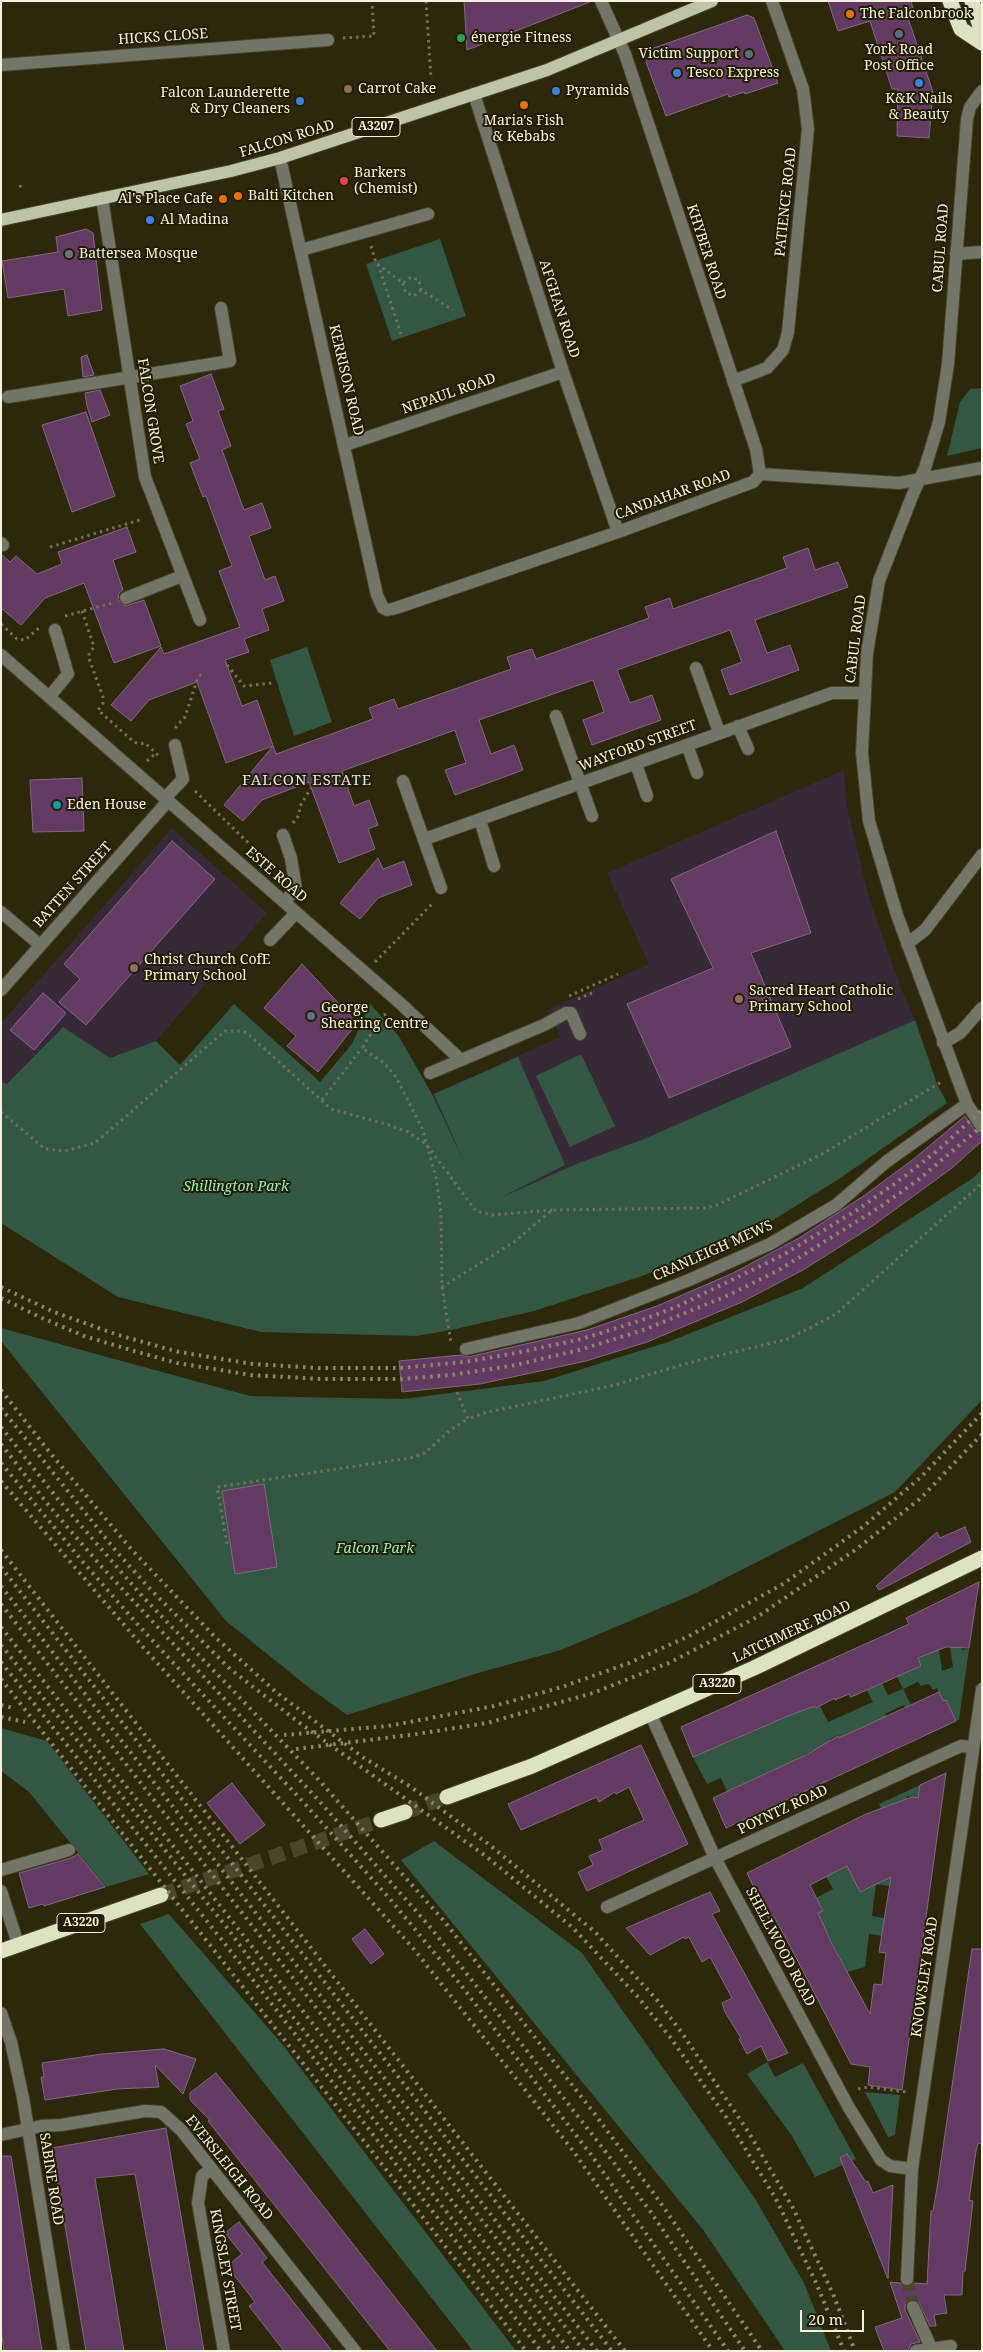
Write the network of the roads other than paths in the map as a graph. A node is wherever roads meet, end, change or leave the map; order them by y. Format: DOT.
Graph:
graph roads {
  1 [pos="601,1"];
  2 [pos="712,1"];
  3 [pos="772,1"];
  4 [pos="950,1"];
  5 [pos="972,1"];
  6 [pos="982,33"];
  7 [pos="328,40"];
  8 [pos="620,40"];
  9 [pos="982,43"];
  10 [pos="1,65"];
  11 [pos="982,90"];
  12 [pos="474,94"];
  13 [pos="280,158"];
  14 [pos="102,198"];
  15 [pos="428,214"];
  16 [pos="1,220"];
  17 [pos="301,250"];
  18 [pos="982,252"];
  19 [pos="956,254"];
  20 [pos="221,308"];
  21 [pos="563,372"];
  22 [pos="130,378"];
  23 [pos="733,381"];
  24 [pos="8,397"];
  25 [pos="345,445"];
  26 [pos="982,468"];
  27 [pos="760,474"];
  28 [pos="920,480"];
  29 [pos="618,532"];
  30 [pos="182,576"];
  31 [pos="126,598"];
  32 [pos="383,608"];
  33 [pos="200,620"];
  34 [pos="55,630"];
  35 [pos="1,655"];
  36 [pos="696,668"];
  37 [pos="864,693"];
  38 [pos="50,696"];
  39 [pos="556,716"];
  40 [pos="738,726"];
  41 [pos="719,732"];
  42 [pos="174,738"];
  43 [pos="687,745"];
  44 [pos="748,750"];
  45 [pos="636,764"];
  46 [pos="697,773"];
  47 [pos="403,781"];
  48 [pos="580,784"];
  49 [pos="647,796"];
  50 [pos="167,800"];
  51 [pos="592,816"];
  52 [pos="480,820"];
  53 [pos="283,835"];
  54 [pos="425,839"];
  55 [pos="982,855"];
  56 [pos="494,866"];
  57 [pos="441,888"];
  58 [pos="284,902"];
  59 [pos="1,912"];
  60 [pos="296,912"];
  61 [pos="270,940"];
  62 [pos="907,944"];
  63 [pos="40,945"];
  64 [pos="1,990"];
  65 [pos="982,1008"];
  66 [pos="580,1034"];
  67 [pos="943,1043"];
  68 [pos="461,1060"];
  69 [pos="430,1073"];
  70 [pos="967,1104"];
  71 [pos="982,1127"];
  72 [pos="466,1349"];
  73 [pos="982,1558"];
  74 [pos="982,1689"];
  75 [pos="650,1713"];
  76 [pos="973,1747"];
  77 [pos="447,1797"];
  78 [pos="405,1812"];
  79 [pos="381,1820"];
  80 [pos="69,1850"];
  81 [pos="715,1858"];
  82 [pos="1,1870"];
  83 [pos="1,1891"];
  84 [pos="161,1895"];
  85 [pos="607,1907"];
  86 [pos="18,1944"];
  87 [pos="1,1951"];
  88 [pos="1,2013"];
  89 [pos="28,2128"];
  90 [pos="1,2135"];
  91 [pos="211,2169"];
  92 [pos="912,2169"];
  93 [pos="908,2275"];
  94 [pos="913,2307"];
  95 [pos="951,2346"];
  96 [pos="931,2348"];
  97 [pos="64,2351"];
  98 [pos="224,2351"];
  99 [pos="356,2351"];
  100 [pos="916,2351"];
  1 -- 8 [label="street, KHYBER ROAD"];
  2 -- 8 [label="main road, FALCON ROAD / A3207"];
  3 -- 23 [label="street, PATIENCE ROAD"];
  4 -- 9 [label="highway"];
  5 -- 6 [label="highway"];
  7 -- 10 [label="street, HICKS CLOSE"];
  8 -- 12 [label="main road, FALCON ROAD / A3207"];
  8 -- 23 [label="street, KHYBER ROAD"];
  11 -- 19 [label="street, CABUL ROAD"];
  12 -- 13 [label="main road, FALCON ROAD / A3207"];
  12 -- 21 [label="street, AFGHAN ROAD"];
  13 -- 14 [label="main road, FALCON ROAD / A3207"];
  13 -- 17 [label="street, KERRISON ROAD"];
  14 -- 16 [label="main road, FALCON ROAD / A3207"];
  14 -- 22 [label="street, FALCON GROVE"];
  15 -- 17 [label="street"];
  17 -- 25 [label="street, KERRISON ROAD"];
  18 -- 19 [label="street"];
  19 -- 28 [label="street, CABUL ROAD"];
  20 -- 22 [label="street"];
  21 -- 25 [label="street, NEPAUL ROAD"];
  21 -- 29 [label="street, AFGHAN ROAD"];
  22 -- 24 [label="street"];
  22 -- 30 [label="street, FALCON GROVE"];
  23 -- 27 [label="street, KHYBER ROAD"];
  25 -- 32 [label="street, KERRISON ROAD"];
  26 -- 28 [label="street"];
  27 -- 28 [label="street"];
  27 -- 29 [label="street, CANDAHAR ROAD"];
  28 -- 37 [label="street, CABUL ROAD"];
  29 -- 32 [label="street, CANDAHAR ROAD"];
  30 -- 31 [label="street"];
  30 -- 33 [label="street, FALCON GROVE"];
  34 -- 38 [label="street"];
  35 -- 38 [label="street, ESTE ROAD"];
  36 -- 41 [label="street"];
  37 -- 40 [label="street, WAYFORD STREET"];
  37 -- 62 [label="street, CABUL ROAD"];
  38 -- 50 [label="street, ESTE ROAD"];
  39 -- 48 [label="street"];
  40 -- 41 [label="street, WAYFORD STREET"];
  40 -- 44 [label="street"];
  41 -- 43 [label="street, WAYFORD STREET"];
  42 -- 50 [label="street, BATTEN STREET"];
  43 -- 45 [label="street, WAYFORD STREET"];
  43 -- 46 [label="street"];
  45 -- 48 [label="street, WAYFORD STREET"];
  45 -- 49 [label="street"];
  47 -- 54 [label="street"];
  48 -- 51 [label="street"];
  48 -- 52 [label="street, WAYFORD STREET"];
  50 -- 58 [label="street, ESTE ROAD"];
  50 -- 63 [label="street, BATTEN STREET"];
  52 -- 54 [label="street, WAYFORD STREET"];
  52 -- 56 [label="street"];
  53 -- 58 [label="street"];
  54 -- 57 [label="street"];
  55 -- 62 [label="street"];
  58 -- 60 [label="street, ESTE ROAD"];
  59 -- 63 [label="street"];
  60 -- 61 [label="street"];
  60 -- 68 [label="street, ESTE ROAD"];
  62 -- 67 [label="street, CABUL ROAD"];
  63 -- 64 [label="street, BATTEN STREET"];
  65 -- 67 [label="street"];
  66 -- 68 [label="street"];
  67 -- 70 [label="street, CABUL ROAD"];
  68 -- 69 [label="street"];
  70 -- 71 [label="street, CABUL ROAD"];
  70 -- 72 [label="street, CRANLEIGH MEWS"];
  73 -- 75 [label="highway, LATCHMERE ROAD / A3220"];
  74 -- 76 [label="street, KNOWSLEY ROAD"];
  75 -- 77 [label="highway, LATCHMERE ROAD / A3220"];
  75 -- 81 [label="street, SHELLWOOD ROAD"];
  76 -- 81 [label="street, POYNTZ ROAD"];
  76 -- 92 [label="street, KNOWSLEY ROAD"];
  78 -- 79 [label="highway"];
  80 -- 82 [label="street"];
  81 -- 85 [label="street, POYNTZ ROAD"];
  81 -- 92 [label="street, SHELLWOOD ROAD"];
  83 -- 86 [label="street"];
  84 -- 86 [label="highway, A3220"];
  86 -- 87 [label="highway, A3220"];
  88 -- 89 [label="street, SABINE ROAD"];
  89 -- 90 [label="street, EVERSLEIGH ROAD"];
  89 -- 91 [label="street, EVERSLEIGH ROAD"];
  89 -- 97 [label="street, SABINE ROAD"];
  91 -- 98 [label="street, KINGSLEY STREET"];
  91 -- 99 [label="street, EVERSLEIGH ROAD"];
  92 -- 93 [label="street, KNOWSLEY ROAD"];
  94 -- 96 [label="street"];
  95 -- 96 [label="street"];
  96 -- 100 [label="street"];
}
